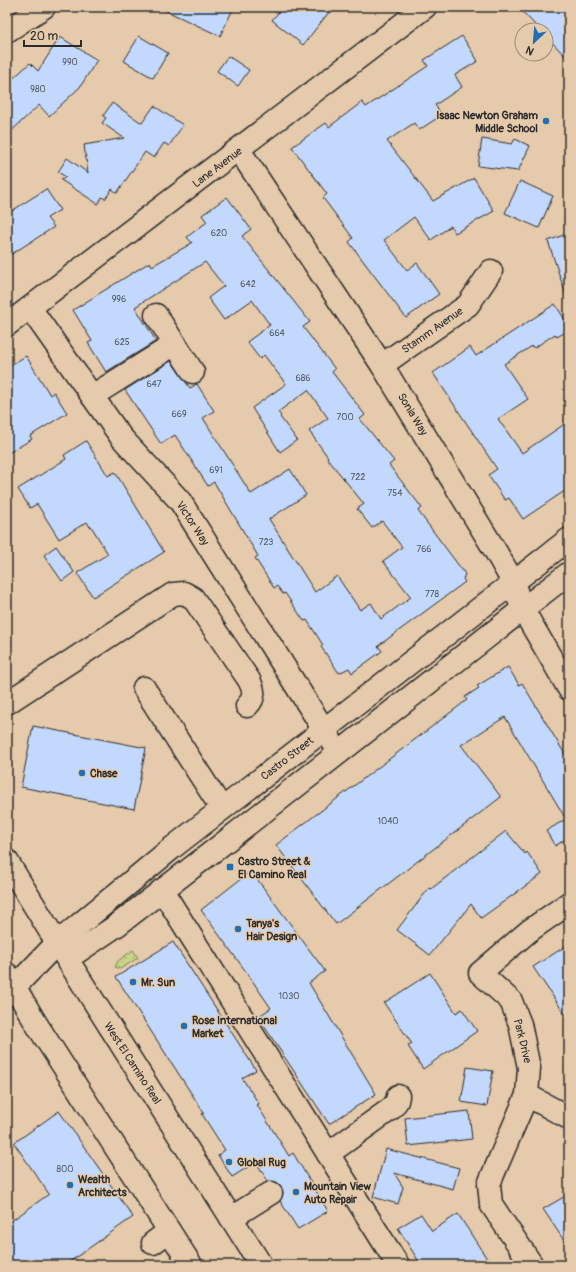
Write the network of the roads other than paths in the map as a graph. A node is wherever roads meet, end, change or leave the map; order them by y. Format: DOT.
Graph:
graph roads {
  1 [pos="44,7"];
  2 [pos="425,7"];
  3 [pos="8,29"];
  4 [pos="240,150"];
  5 [pos="491,272"];
  6 [pos="30,308"];
  7 [pos="156,315"];
  8 [pos="7,325"];
  9 [pos="175,344"];
  10 [pos="382,365"];
  11 [pos="193,372"];
  12 [pos="92,396"];
  13 [pos="569,539"];
  14 [pos="569,573"];
  15 [pos="512,582"];
  16 [pos="522,608"];
  17 [pos="144,688"];
  18 [pos="569,689"];
  19 [pos="7,703"];
  20 [pos="247,706"];
  21 [pos="324,729"];
  22 [pos="338,752"];
  23 [pos="222,810"];
  24 [pos="7,861"];
  25 [pos="162,890"];
  26 [pos="569,903"];
  27 [pos="62,951"];
  28 [pos="10,986"];
  29 [pos="527,1095"];
  30 [pos="398,1096"];
  31 [pos="569,1118"];
  32 [pos="328,1154"];
  33 [pos="271,1193"];
  34 [pos="231,1218"];
  35 [pos="191,1265"];
  36 [pos="261,1265"];
  37 [pos="398,1265"];
  38 [pos="532,1265"];
  1 -- 3 [label="street"];
  2 -- 4 [label="street, Lane Avenue"];
  4 -- 6 [label="street, Lane Avenue"];
  4 -- 10 [label="street, Sonia Way"];
  5 -- 10 [label="street, Stamm Avenue"];
  6 -- 8 [label="street, Lane Avenue"];
  6 -- 12 [label="street, Victor Way"];
  7 -- 9 [label="street"];
  9 -- 11 [label="street"];
  9 -- 12 [label="street"];
  10 -- 15 [label="street, Sonia Way"];
  12 -- 21 [label="street, Victor Way"];
  13 -- 15 [label="street, Castro Street"];
  14 -- 16 [label="street, Castro Street"];
  15 -- 16 [label="street, Sonia Way"];
  15 -- 21 [label="street, Castro Street"];
  16 -- 18 [label="street, Sonia Way"];
  16 -- 22 [label="street, Castro Street"];
  17 -- 23 [label="street"];
  19 -- 20 [label="street"];
  21 -- 22 [label="street, Victor Way"];
  21 -- 23 [label="street, Castro Street"];
  22 -- 25 [label="street, Castro Street"];
  23 -- 27 [label="street, Castro Street"];
  24 -- 27 [label="street, West El Camino Real"];
  25 -- 27 [label="street, Castro Street"];
  25 -- 32 [label="street"];
  26 -- 29 [label="street, Park Drive"];
  27 -- 28 [label="street, Castro Street"];
  27 -- 34 [label="street, West El Camino Real"];
  28 -- 35 [label="street"];
  29 -- 31 [label="street"];
  29 -- 38 [label="street, Park Drive"];
  30 -- 32 [label="street"];
  32 -- 37 [label="street"];
  33 -- 34 [label="street"];
  34 -- 36 [label="street, West El Camino Real"];
}
